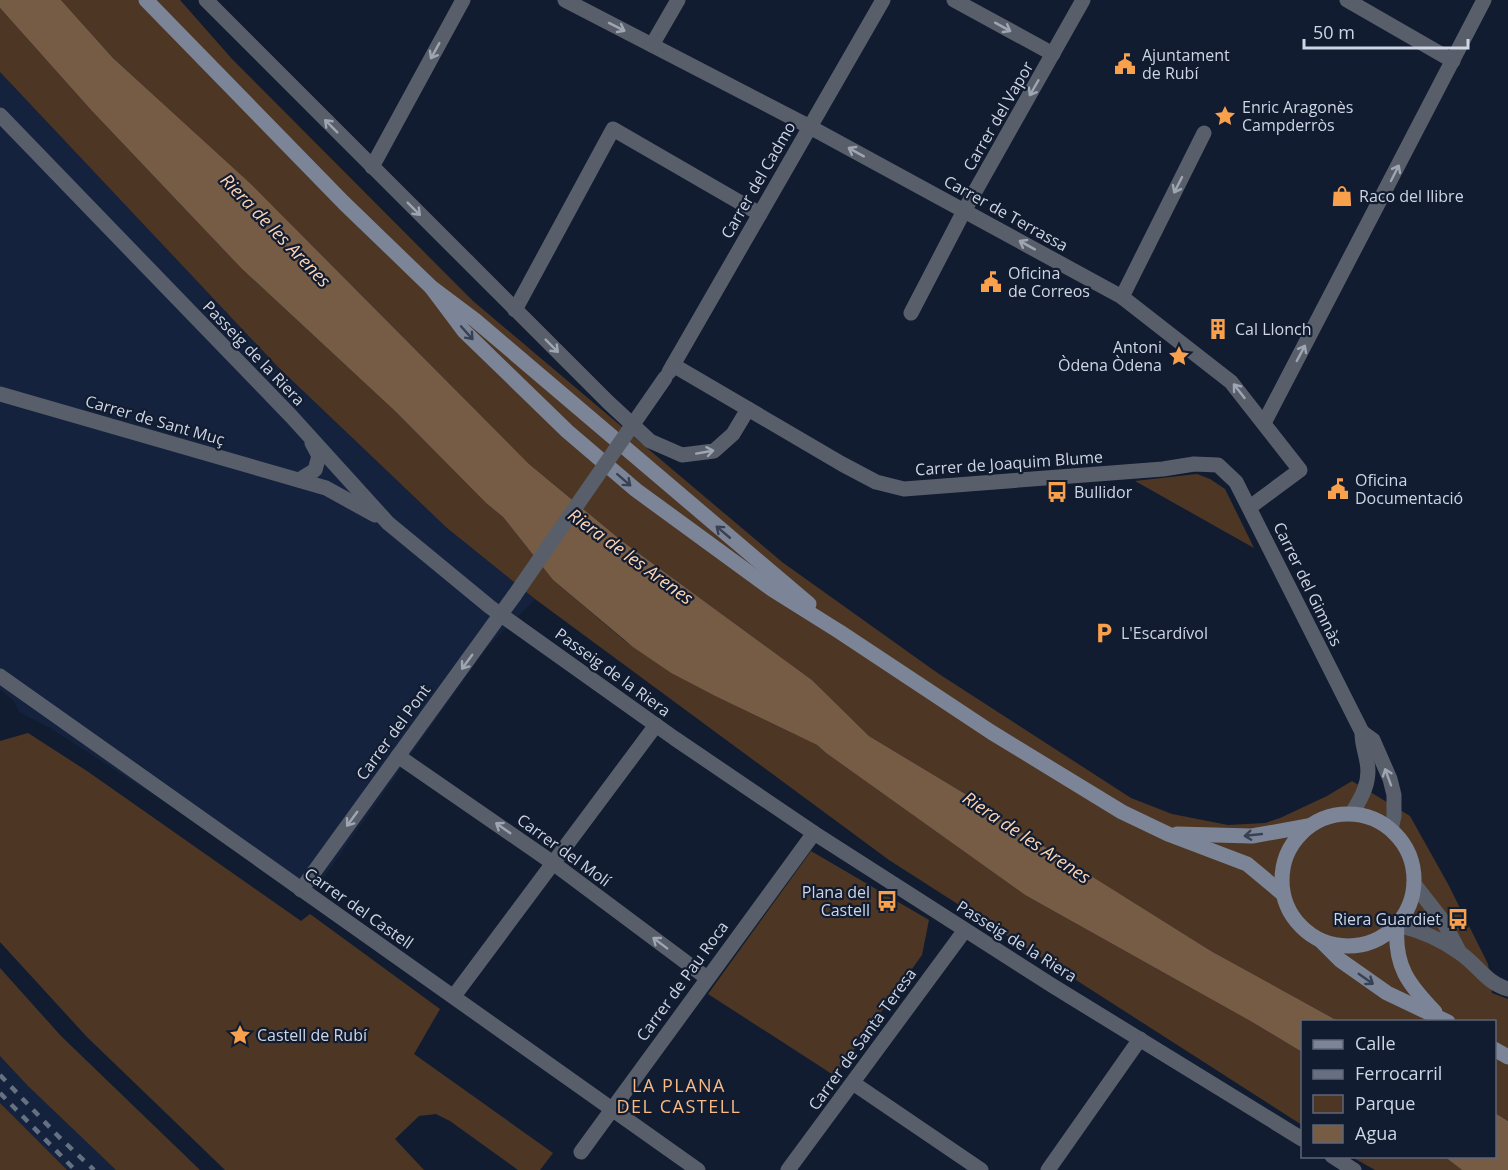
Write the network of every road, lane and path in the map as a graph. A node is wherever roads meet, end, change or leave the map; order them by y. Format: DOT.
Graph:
graph roads {
  1 [pos="146,0"];
  2 [pos="206,0"];
  3 [pos="463,0"];
  4 [pos="565,0"];
  5 [pos="678,0"];
  6 [pos="882,0"];
  7 [pos="954,0"];
  8 [pos="1083,0"];
  9 [pos="1347,0"];
  10 [pos="1484,0"];
  11 [pos="652,45"];
  12 [pos="1053,54"];
  13 [pos="1453,61"];
  14 [pos="0,116"];
  15 [pos="810,127"];
  16 [pos="1204,133"];
  17 [pos="372,168"];
  18 [pos="964,211"];
  19 [pos="760,214"];
  20 [pos="431,287"];
  21 [pos="1122,297"];
  22 [pos="515,310"];
  23 [pos="911,313"];
  24 [pos="669,372"];
  25 [pos="0,394"];
  26 [pos="748,409"];
  27 [pos="1264,423"];
  28 [pos="309,436"];
  29 [pos="299,480"];
  30 [pos="1250,507"];
  31 [pos="388,523"];
  32 [pos="514,596"];
  33 [pos="501,614"];
  34 [pos="840,632"];
  35 [pos="0,676"];
  36 [pos="656,725"];
  37 [pos="1362,732"];
  38 [pos="398,756"];
  39 [pos="1352,813"];
  40 [pos="1310,825"];
  41 [pos="1391,829"];
  42 [pos="814,833"];
  43 [pos="1168,834"];
  44 [pos="553,863"];
  45 [pos="1414,884"];
  46 [pos="302,890"];
  47 [pos="1283,894"];
  48 [pos="1397,925"];
  49 [pos="965,930"];
  50 [pos="1322,941"];
  51 [pos="1460,953"];
  52 [pos="707,978"];
  53 [pos="1508,988"];
  54 [pos="454,996"];
  55 [pos="1444,1019"];
  56 [pos="1140,1040"];
  57 [pos="853,1083"];
  58 [pos="611,1108"];
  59 [pos="1301,1138"];
  60 [pos="581,1152"];
  61 [pos="1335,1158"];
  62 [pos="698,1170"];
  63 [pos="788,1170"];
  64 [pos="981,1170"];
  65 [pos="1048,1170"];
  66 [pos="1354,1170"];
  1 -- 20 [label="main road"];
  17 -- 2 [label="street, one-way"];
  3 -- 17 [label="street, one-way"];
  4 -- 11 [label="street, Carrer de Terrassa, one-way"];
  5 -- 11 [label="street"];
  6 -- 15 [label="street, Carrer del Cadmo"];
  7 -- 12 [label="street, one-way"];
  8 -- 12 [label="street, Carrer del Vapor"];
  9 -- 13 [label="street"];
  10 -- 13 [label="street"];
  11 -- 15 [label="street, Carrer de Terrassa"];
  12 -- 18 [label="street, Carrer del Vapor, one-way"];
  27 -- 13 [label="street, one-way"];
  14 -- 28 [label="street, Passeig de la Riera"];
  18 -- 15 [label="street, Carrer de Terrassa, one-way"];
  15 -- 19 [label="street, Carrer del Cadmo"];
  16 -- 21 [label="street, one-way"];
  17 -- 22 [label="street, one-way"];
  21 -- 18 [label="street, Carrer de Terrassa, one-way"];
  18 -- 23 [label="street, Carrer del Vapor"];
  19 -- 22 [label="street"];
  19 -- 24 [label="street, Carrer del Cadmo"];
  34 -- 20 [label="main road, one-way"];
  20 -- 34 [label="main road, one-way"];
  27 -- 21 [label="street, Carrer de Terrassa, one-way"];
  22 -- 26 [label="street, one-way"];
  24 -- 26 [label="street, Carrer de Joaquim Blume"];
  24 -- 32 [label="street, Carrer del Cadmo, bridge"];
  25 -- 29 [label="street, Carrer de Sant Muç"];
  26 -- 30 [label="street, Carrer de Joaquim Blume"];
  27 -- 30 [label="street, Carrer de Terrassa"];
  28 -- 29 [label="street"];
  28 -- 31 [label="street, Passeig de la Riera"];
  29 -- 31 [label="street, Carrer de Sant Muç"];
  30 -- 37 [label="street, Carrer del Gimnàs"];
  31 -- 33 [label="street, Passeig de la Riera"];
  32 -- 33 [label="street, Carrer del Pont"];
  33 -- 36 [label="street, Passeig de la Riera"];
  33 -- 38 [label="street, Carrer del Pont, one-way"];
  34 -- 43 [label="main road"];
  35 -- 46 [label="street, Carrer del Castell"];
  36 -- 42 [label="street, Passeig de la Riera"];
  36 -- 44 [label="street"];
  37 -- 39 [label="street, Carrer del Gimnàs"];
  41 -- 37 [label="street, Carrer del Gimnàs, one-way"];
  44 -- 38 [label="street, Carrer del Molí, one-way"];
  38 -- 46 [label="street, Carrer del Pont, one-way"];
  39 -- 40 [label="main road"];
  39 -- 41 [label="main road"];
  40 -- 43 [label="main road, one-way"];
  40 -- 47 [label="main road"];
  41 -- 45 [label="main road"];
  42 -- 49 [label="street, Passeig de la Riera"];
  42 -- 52 [label="street, Carrer de Pau Roca"];
  43 -- 47 [label="main road"];
  52 -- 44 [label="street, Carrer del Molí, one-way"];
  44 -- 54 [label="street"];
  45 -- 48 [label="main road"];
  45 -- 51 [label="street"];
  46 -- 54 [label="street, Carrer del Castell"];
  47 -- 50 [label="main road"];
  48 -- 50 [label="main road"];
  48 -- 51 [label="street"];
  48 -- 55 [label="main road"];
  49 -- 56 [label="street, Passeig de la Riera"];
  49 -- 57 [label="street, Carrer de Santa Teresa"];
  50 -- 55 [label="main road, one-way"];
  51 -- 53 [label="street"];
  52 -- 58 [label="street, Carrer de Pau Roca"];
  54 -- 58 [label="street, Carrer del Castell"];
  56 -- 59 [label="street, Passeig de la Riera"];
  56 -- 65 [label="street"];
  57 -- 63 [label="street, Carrer de Santa Teresa"];
  57 -- 64 [label="street"];
  58 -- 60 [label="street, Carrer de Pau Roca"];
  58 -- 62 [label="street, Carrer del Castell"];
  61 -- 66 [label="street"];
}
